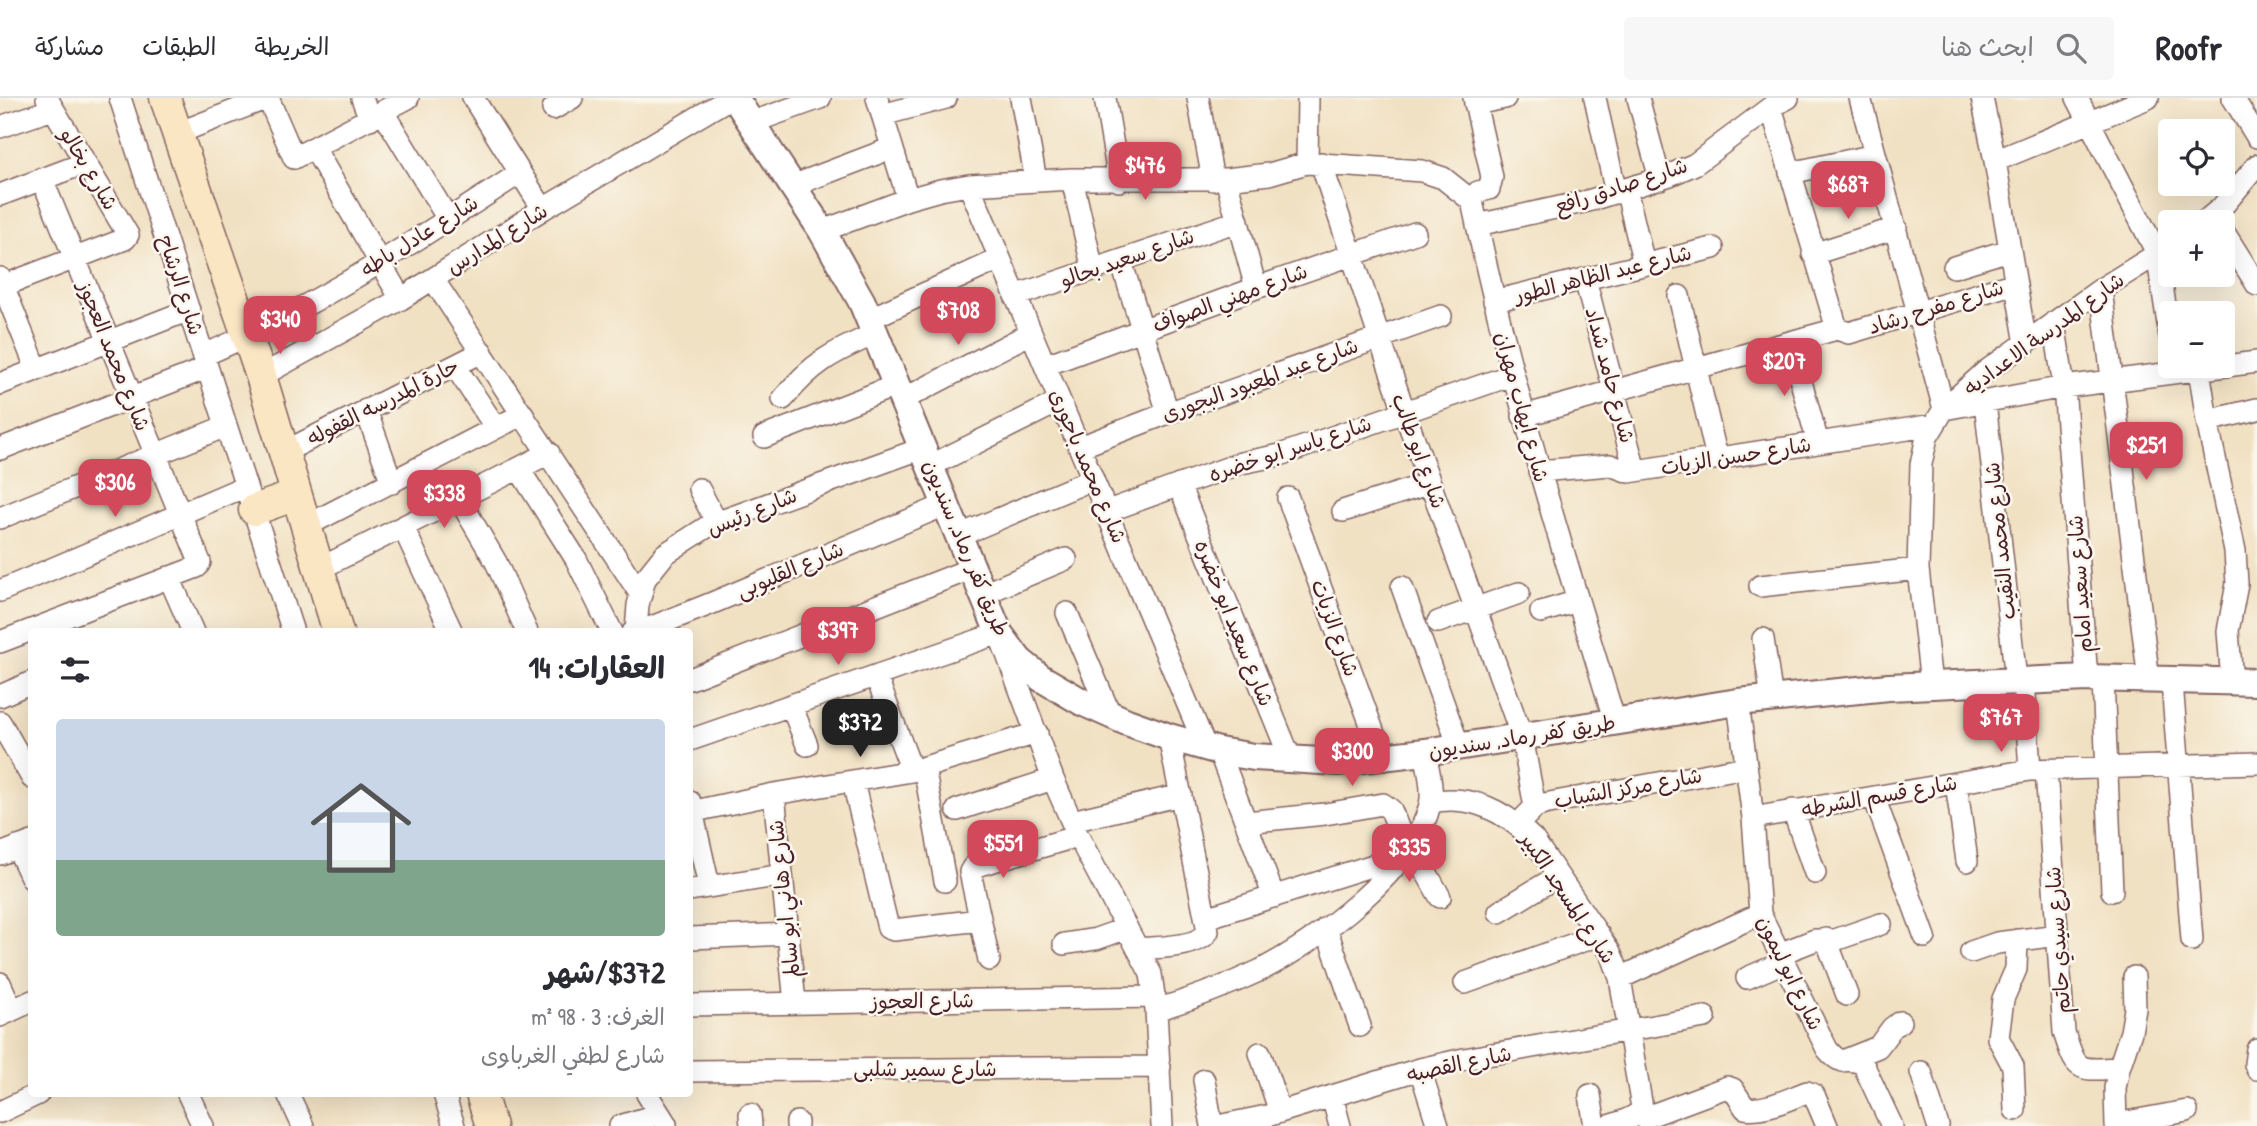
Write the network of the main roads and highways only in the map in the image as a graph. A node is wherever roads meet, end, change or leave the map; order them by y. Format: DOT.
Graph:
graph roads {
  1 [pos="166,98"];
  2 [pos="296,495"];
  3 [pos="250,498"];
  4 [pos="337,628"];
  5 [pos="482,1097"];
  6 [pos="491,1126"];
  1 -- 2 [label="main road"];
  2 -- 3 [label="main road"];
  2 -- 4 [label="main road"];
  5 -- 6 [label="main road"];
}
